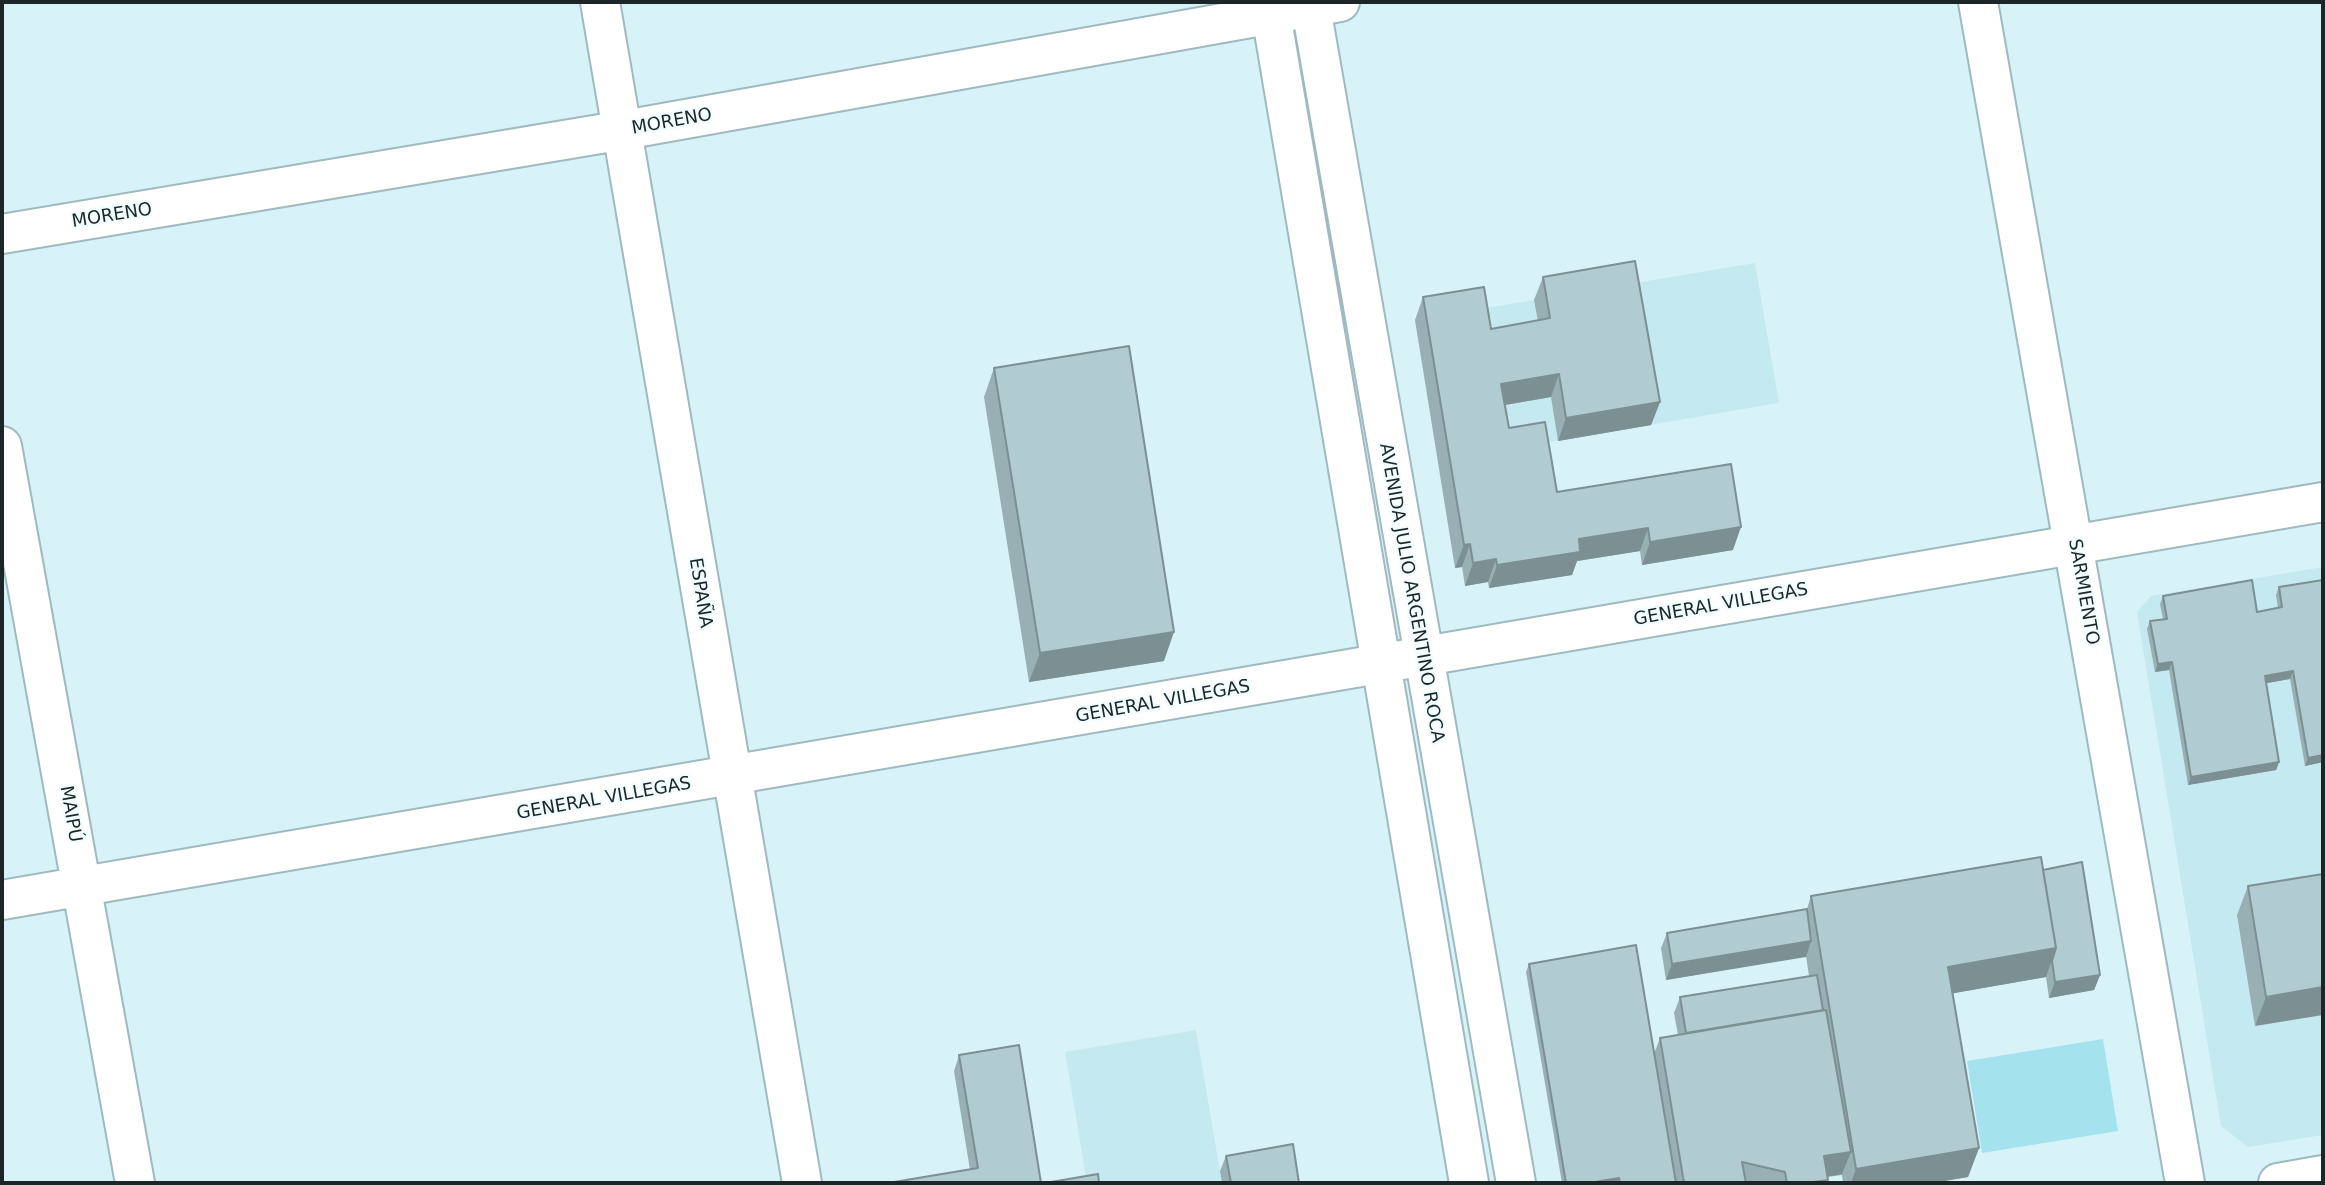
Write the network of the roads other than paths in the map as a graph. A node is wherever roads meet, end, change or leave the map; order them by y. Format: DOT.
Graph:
graph roads {
  1 [pos="600,2"];
  2 [pos="1978,2"];
  3 [pos="1320,3"];
  4 [pos="1270,7"];
  5 [pos="624,130"];
  6 [pos="2,234"];
  7 [pos="2,446"];
  8 [pos="2323,502"];
  9 [pos="2075,545"];
  10 [pos="1422,656"];
  11 [pos="1380,663"];
  12 [pos="731,777"];
  13 [pos="83,886"];
  14 [pos="2,900"];
  15 [pos="2323,1175"];
  16 [pos="135,1183"];
  17 [pos="802,1183"];
  18 [pos="1469,1183"];
  19 [pos="1516,1183"];
  20 [pos="2185,1183"];
  21 [pos="2278,1183"];
  1 -- 5 [label="street, ESPAÑA"];
  2 -- 9 [label="street, SARMIENTO"];
  3 -- 4 [label="street, MORENO"];
  3 -- 10 [label="street, AVENIDA JULIO ARGENTINO ROCA"];
  4 -- 5 [label="street, MORENO"];
  4 -- 11 [label="street"];
  5 -- 6 [label="street, MORENO"];
  5 -- 12 [label="street, ESPAÑA"];
  7 -- 13 [label="street, MAIPÚ"];
  8 -- 9 [label="street, GENERAL VILLEGAS"];
  9 -- 10 [label="street, GENERAL VILLEGAS"];
  9 -- 20 [label="street, SARMIENTO"];
  10 -- 11 [label="street, GENERAL VILLEGAS"];
  10 -- 19 [label="street, AVENIDA JULIO ARGENTINO ROCA"];
  11 -- 12 [label="street, GENERAL VILLEGAS"];
  11 -- 18 [label="street"];
  12 -- 13 [label="street, GENERAL VILLEGAS"];
  12 -- 17 [label="street, ESPAÑA"];
  13 -- 14 [label="street, GENERAL VILLEGAS"];
  13 -- 16 [label="street, MAIPÚ"];
  15 -- 21 [label="street"];
}
